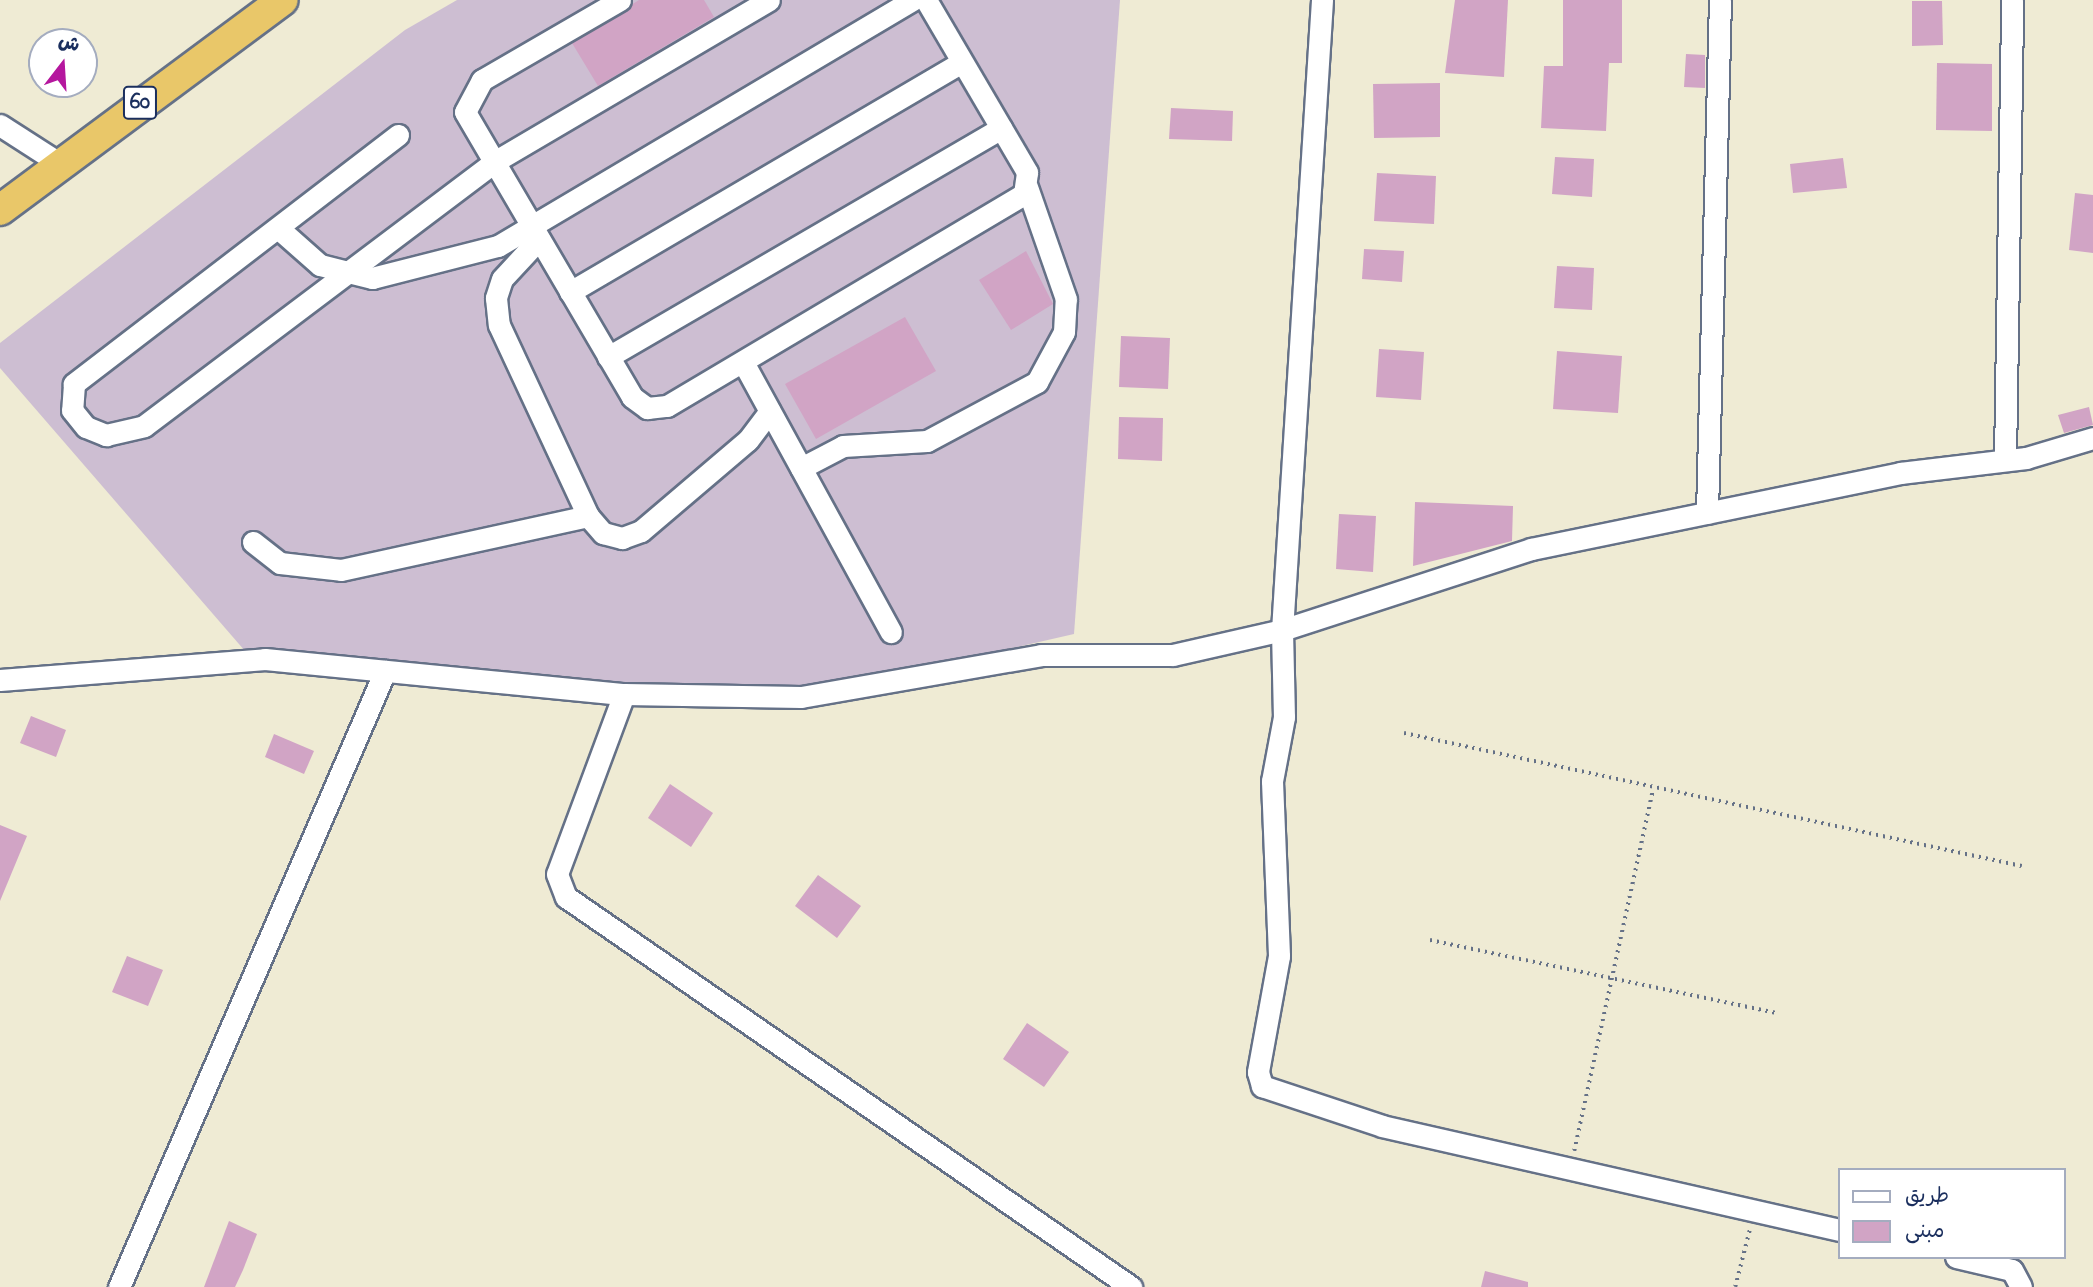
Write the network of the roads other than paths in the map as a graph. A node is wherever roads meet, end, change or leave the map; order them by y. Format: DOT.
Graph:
graph roads {
  1 [pos="283,0"];
  2 [pos="620,0"];
  3 [pos="769,0"];
  4 [pos="913,0"];
  5 [pos="926,0"];
  6 [pos="1322,0"];
  7 [pos="1720,0"];
  8 [pos="2012,0"];
  9 [pos="962,62"];
  10 [pos="0,125"];
  11 [pos="1001,128"];
  12 [pos="398,135"];
  13 [pos="495,162"];
  14 [pos="59,163"];
  15 [pos="1027,187"];
  16 [pos="0,210"];
  17 [pos="278,228"];
  18 [pos="535,232"];
  19 [pos="345,275"];
  20 [pos="570,292"];
  21 [pos="608,357"];
  22 [pos="743,362"];
  23 [pos="770,411"];
  24 [pos="2093,439"];
  25 [pos="2005,460"];
  26 [pos="801,468"];
  27 [pos="1707,513"];
  28 [pos="588,516"];
  29 [pos="253,542"];
  30 [pos="1282,630"];
  31 [pos="891,632"];
  32 [pos="385,671"];
  33 [pos="0,680"];
  34 [pos="624,694"];
  35 [pos="1838,1230"];
  36 [pos="1965,1259"];
  37 [pos="119,1287"];
  38 [pos="1130,1287"];
  39 [pos="2021,1287"];
  1 -- 14 [label="highway, 60"];
  2 -- 13 [label="street"];
  3 -- 13 [label="street"];
  4 -- 18 [label="street"];
  5 -- 9 [label="street"];
  6 -- 30 [label="street"];
  7 -- 27 [label="street"];
  8 -- 25 [label="street"];
  9 -- 11 [label="street"];
  9 -- 20 [label="street"];
  10 -- 14 [label="street"];
  11 -- 15 [label="street"];
  11 -- 21 [label="street"];
  12 -- 17 [label="street"];
  13 -- 18 [label="street"];
  13 -- 19 [label="street"];
  14 -- 16 [label="highway, 60"];
  15 -- 22 [label="street"];
  15 -- 26 [label="street"];
  17 -- 19 [label="street"];
  17 -- 19 [label="street"];
  18 -- 19 [label="street"];
  18 -- 20 [label="street"];
  18 -- 28 [label="street"];
  20 -- 21 [label="street"];
  21 -- 22 [label="street"];
  22 -- 23 [label="street"];
  23 -- 26 [label="street"];
  23 -- 28 [label="street"];
  24 -- 25 [label="street"];
  25 -- 27 [label="street"];
  26 -- 31 [label="street"];
  27 -- 30 [label="street"];
  28 -- 29 [label="street"];
  30 -- 34 [label="street"];
  30 -- 35 [label="street"];
  32 -- 33 [label="street"];
  32 -- 34 [label="street"];
  32 -- 37 [label="street"];
  34 -- 38 [label="street"];
  36 -- 39 [label="street"];
}
